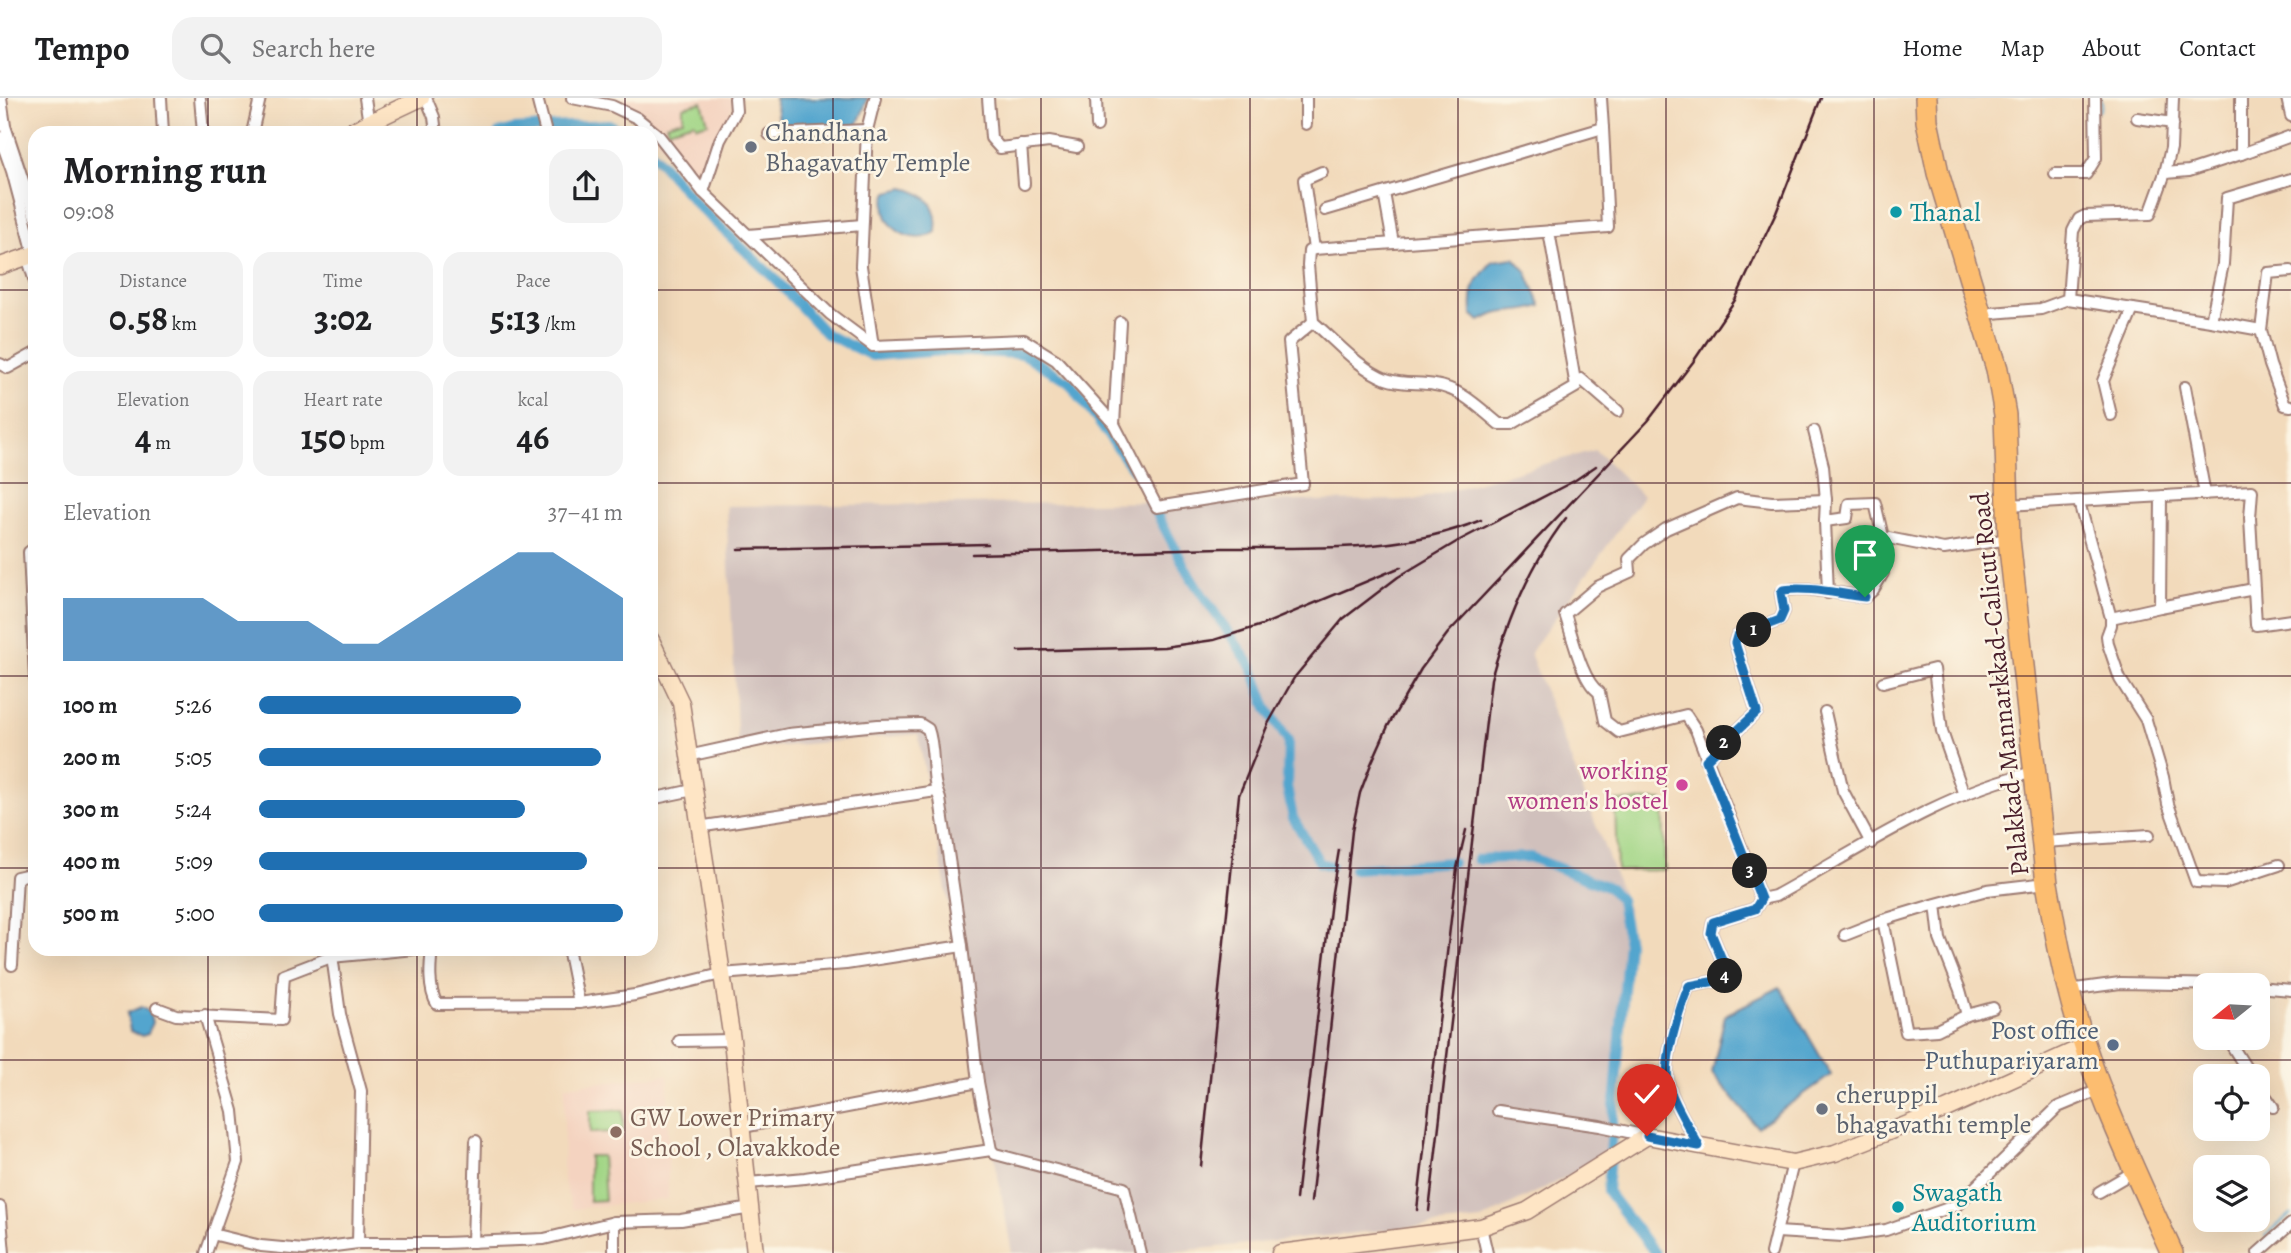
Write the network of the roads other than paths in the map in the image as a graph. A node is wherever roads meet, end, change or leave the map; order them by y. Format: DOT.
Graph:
graph roads {
  1 [pos="1,98"];
  2 [pos="161,98"];
  3 [pos="200,98"];
  4 [pos="260,98"];
  5 [pos="365,98"];
  6 [pos="421,98"];
  7 [pos="426,98"];
  8 [pos="572,98"];
  9 [pos="735,98"];
  10 [pos="875,98"];
  11 [pos="988,98"];
  12 [pos="1096,98"];
  13 [pos="1306,98"];
  14 [pos="1601,98"];
  15 [pos="1926,98"];
  16 [pos="2095,98"];
  17 [pos="2173,98"];
  18 [pos="2241,98"];
  19 [pos="2287,98"];
  20 [pos="541,99"];
  21 [pos="2291,116"];
  22 [pos="2137,118"];
  23 [pos="2173,123"];
  24 [pos="369,124"];
  25 [pos="1307,124"];
  26 [pos="163,126"];
  27 [pos="202,126"];
  28 [pos="254,126"];
  29 [pos="364,126"];
  30 [pos="435,126"];
  31 [pos="544,126"];
  32 [pos="646,126"];
  33 [pos="1097,126"];
  34 [pos="1603,128"];
  35 [pos="867,130"];
  36 [pos="769,134"];
  37 [pos="658,135"];
  38 [pos="2291,136"];
  39 [pos="0,137"];
  40 [pos="1021,145"];
  41 [pos="1077,147"];
  42 [pos="2241,154"];
  43 [pos="1322,172"];
  44 [pos="2165,173"];
  45 [pos="2055,174"];
  46 [pos="2291,180"];
  47 [pos="1024,184"];
  48 [pos="703,192"];
  49 [pos="1384,193"];
  50 [pos="28,196"];
  51 [pos="1325,211"];
  52 [pos="862,225"];
  53 [pos="1549,231"];
  54 [pos="748,235"];
  55 [pos="28,238"];
  56 [pos="1394,243"];
  57 [pos="1314,249"];
  58 [pos="28,256"];
  59 [pos="0,266"];
  60 [pos="2291,271"];
  61 [pos="2068,299"];
  62 [pos="2133,309"];
  63 [pos="1979,314"];
  64 [pos="2211,321"];
  65 [pos="1120,322"];
  66 [pos="1312,322"];
  67 [pos="2261,330"];
  68 [pos="873,346"];
  69 [pos="28,357"];
  70 [pos="0,364"];
  71 [pos="1577,384"];
  72 [pos="2185,387"];
  73 [pos="2291,406"];
  74 [pos="1618,411"];
  75 [pos="2111,415"];
  76 [pos="1114,424"];
  77 [pos="1814,431"];
  78 [pos="2205,494"];
  79 [pos="2161,497"];
  80 [pos="1826,500"];
  81 [pos="2079,502"];
  82 [pos="2008,505"];
  83 [pos="1825,521"];
  84 [pos="1883,537"];
  85 [pos="2009,539"];
  86 [pos="2254,589"];
  87 [pos="1828,593"];
  88 [pos="2160,607"];
  89 [pos="2111,618"];
  90 [pos="2291,620"];
  91 [pos="658,655"];
  92 [pos="1883,682"];
  93 [pos="1825,712"];
  94 [pos="688,756"];
  95 [pos="1706,760"];
  96 [pos="2035,772"];
  97 [pos="693,790"];
  98 [pos="936,791"];
  99 [pos="1964,795"];
  100 [pos="658,798"];
  101 [pos="698,827"];
  102 [pos="2149,835"];
  103 [pos="2044,842"];
  104 [pos="1871,843"];
  105 [pos="2279,865"];
  106 [pos="28,875"];
  107 [pos="2048,883"];
  108 [pos="1761,899"];
  109 [pos="1936,904"];
  110 [pos="1883,920"];
  111 [pos="0,935"];
  112 [pos="1845,935"];
  113 [pos="13,936"];
  114 [pos="962,946"];
  115 [pos="325,956"];
  116 [pos="331,956"];
  117 [pos="431,956"];
  118 [pos="570,956"];
  119 [pos="12,965"];
  120 [pos="721,974"];
  121 [pos="2193,985"];
  122 [pos="2270,988"];
  123 [pos="2068,989"];
  124 [pos="2291,990"];
  125 [pos="579,1003"];
  126 [pos="157,1008"];
  127 [pos="1993,1008"];
  128 [pos="1967,1014"];
  129 [pos="205,1015"];
  130 [pos="732,1040"];
  131 [pos="680,1041"];
  132 [pos="2085,1046"];
  133 [pos="978,1082"];
  134 [pos="2101,1089"];
  135 [pos="2270,1103"];
  136 [pos="2273,1107"];
  137 [pos="1498,1111"];
  138 [pos="743,1127"];
  139 [pos="1647,1136"];
  140 [pos="476,1141"];
  141 [pos="1699,1146"];
  142 [pos="991,1150"];
  143 [pos="1793,1163"];
  144 [pos="2135,1171"];
  145 [pos="748,1182"];
  146 [pos="2099,1192"];
  147 [pos="0,1207"];
  148 [pos="751,1208"];
  149 [pos="614,1222"];
  150 [pos="2291,1224"];
  151 [pos="1481,1227"];
  152 [pos="1776,1232"];
  153 [pos="212,1234"];
  154 [pos="473,1242"];
  155 [pos="358,1243"];
  156 [pos="444,1248"];
  157 [pos="261,1249"];
  158 [pos="302,1252"];
  159 [pos="4,1253"];
  160 [pos="206,1253"];
  161 [pos="614,1253"];
  162 [pos="755,1253"];
  163 [pos="1140,1253"];
  164 [pos="1280,1253"];
  165 [pos="1487,1253"];
  166 [pos="1772,1253"];
  167 [pos="2172,1253"];
  168 [pos="2258,1253"];
  1 -- 50 [label="street"];
  2 -- 26 [label="street"];
  3 -- 27 [label="street"];
  4 -- 28 [label="street"];
  5 -- 24 [label="street"];
  6 -- 24 [label="street"];
  7 -- 30 [label="street"];
  8 -- 32 [label="street"];
  9 -- 48 [label="street"];
  10 -- 35 [label="street"];
  11 -- 40 [label="street"];
  12 -- 33 [label="street"];
  13 -- 25 [label="street"];
  14 -- 34 [label="street"];
  15 -- 63 [label="highway, Palakkad-Mannarkkad-Calicut Road"];
  16 -- 45 [label="street"];
  17 -- 23 [label="street"];
  18 -- 42 [label="street"];
  19 -- 21 [label="street"];
  20 -- 31 [label="street"];
  22 -- 23 [label="street"];
  23 -- 44 [label="street"];
  24 -- 29 [label="street"];
  34 -- 49 [label="street"];
  34 -- 53 [label="street"];
  35 -- 36 [label="street"];
  35 -- 52 [label="street"];
  37 -- 48 [label="street"];
  38 -- 42 [label="street"];
  39 -- 55 [label="street"];
  40 -- 41 [label="street"];
  40 -- 47 [label="street"];
  42 -- 44 [label="street"];
  43 -- 57 [label="street"];
  44 -- 61 [label="street"];
  46 -- 64 [label="street"];
  48 -- 54 [label="street"];
  49 -- 51 [label="street"];
  49 -- 56 [label="street"];
  52 -- 54 [label="street"];
  52 -- 68 [label="street"];
  53 -- 56 [label="street"];
  53 -- 71 [label="street"];
  54 -- 68 [label="street"];
  56 -- 57 [label="street"];
  57 -- 66 [label="street"];
  58 -- 59 [label="street"];
  60 -- 67 [label="street"];
  61 -- 62 [label="street"];
  61 -- 63 [label="street"];
  62 -- 64 [label="street"];
  62 -- 75 [label="street"];
  63 -- 82 [label="highway, Palakkad-Mannarkkad-Calicut Road"];
  64 -- 67 [label="street"];
  65 -- 76 [label="street"];
  66 -- 71 [label="street"];
  66 -- 76 [label="street"];
  67 -- 73 [label="street"];
  68 -- 76 [label="street"];
  69 -- 70 [label="street"];
  71 -- 74 [label="street"];
  72 -- 78 [label="street"];
  77 -- 80 [label="street"];
  78 -- 79 [label="street"];
  78 -- 86 [label="street"];
  79 -- 81 [label="street"];
  79 -- 88 [label="street"];
  80 -- 83 [label="street"];
  80 -- 95 [label="street"];
  81 -- 82 [label="street"];
  81 -- 89 [label="street"];
  82 -- 85 [label="highway, Palakkad-Mannarkkad-Calicut Road"];
  83 -- 84 [label="street"];
  83 -- 87 [label="street"];
  84 -- 85 [label="street"];
  84 -- 87 [label="street"];
  85 -- 96 [label="highway, Palakkad-Mannarkkad-Calicut Road"];
  86 -- 88 [label="street"];
  86 -- 90 [label="street"];
  87 -- 95 [label="street"];
  88 -- 89 [label="street"];
  89 -- 105 [label="street"];
  91 -- 94 [label="street"];
  92 -- 99 [label="street"];
  93 -- 104 [label="street"];
  94 -- 97 [label="street"];
  94 -- 98 [label="street"];
  95 -- 108 [label="street"];
  96 -- 99 [label="street"];
  96 -- 103 [label="highway, Palakkad-Mannarkkad-Calicut Road"];
  97 -- 100 [label="street"];
  97 -- 101 [label="street"];
  98 -- 101 [label="street"];
  98 -- 114 [label="street"];
  99 -- 104 [label="street"];
  101 -- 120 [label="street"];
  102 -- 103 [label="street"];
  103 -- 107 [label="highway, Palakkad-Mannarkkad-Calicut Road"];
  104 -- 108 [label="street"];
  106 -- 113 [label="street"];
  107 -- 109 [label="street"];
  107 -- 123 [label="highway, Palakkad-Mannarkkad-Calicut Road"];
  108 -- 141 [label="street"];
  109 -- 110 [label="street"];
  109 -- 128 [label="street"];
  110 -- 112 [label="street"];
  110 -- 128 [label="street"];
  111 -- 113 [label="street"];
  113 -- 119 [label="street"];
  114 -- 120 [label="street"];
  114 -- 133 [label="street"];
  115 -- 129 [label="street"];
  116 -- 155 [label="street"];
  117 -- 125 [label="street"];
  118 -- 125 [label="street"];
  120 -- 125 [label="street"];
  120 -- 130 [label="street"];
  121 -- 123 [label="street"];
  122 -- 124 [label="street"];
  123 -- 132 [label="highway, Palakkad-Mannarkkad-Calicut Road"];
  126 -- 129 [label="street"];
  127 -- 128 [label="street"];
  129 -- 153 [label="street"];
  130 -- 131 [label="street"];
  130 -- 138 [label="street"];
  132 -- 134 [label="highway, Palakkad-Mannarkkad-Calicut Road"];
  132 -- 143 [label="street"];
  133 -- 138 [label="street"];
  133 -- 142 [label="street"];
  134 -- 144 [label="highway, Palakkad-Mannarkkad-Calicut Road"];
  134 -- 152 [label="street"];
  135 -- 136 [label="street"];
  137 -- 139 [label="street"];
  138 -- 145 [label="street"];
  139 -- 141 [label="street"];
  139 -- 151 [label="street"];
  140 -- 154 [label="street"];
  141 -- 143 [label="street"];
  142 -- 145 [label="street"];
  142 -- 163 [label="street"];
  143 -- 152 [label="street"];
  144 -- 146 [label="street"];
  144 -- 167 [label="highway, Palakkad-Mannarkkad-Calicut Road"];
  145 -- 148 [label="street"];
  147 -- 159 [label="street"];
  148 -- 149 [label="street"];
  148 -- 162 [label="street"];
  149 -- 154 [label="street"];
  149 -- 161 [label="street"];
  150 -- 168 [label="street"];
  151 -- 164 [label="street"];
  151 -- 165 [label="street"];
  152 -- 166 [label="street"];
  153 -- 157 [label="street"];
  153 -- 160 [label="street"];
  154 -- 156 [label="street"];
  155 -- 156 [label="street"];
  155 -- 158 [label="street"];
  157 -- 158 [label="street"];
}
